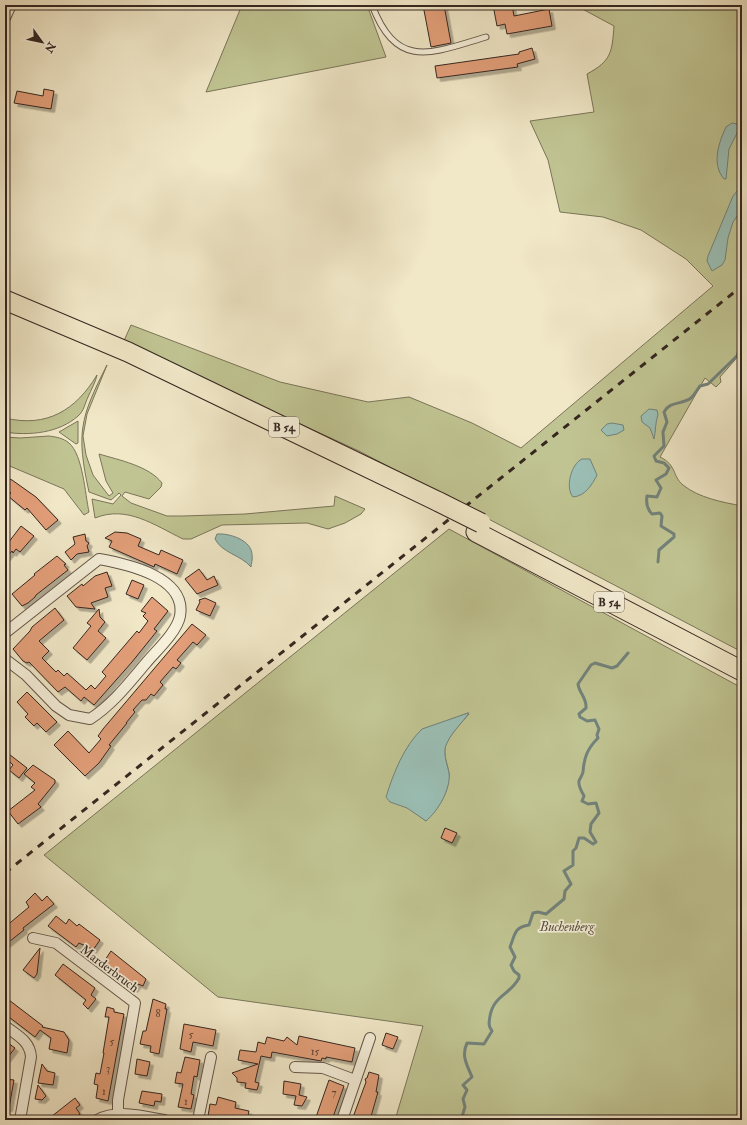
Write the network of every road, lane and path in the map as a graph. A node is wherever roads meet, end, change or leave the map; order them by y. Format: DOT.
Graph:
graph roads {
  1 [pos="11,5"];
  2 [pos="372,5"];
  3 [pos="5,18"];
  4 [pos="486,37"];
  5 [pos="5,300"];
  6 [pos="5,310"];
  7 [pos="87,339"];
  8 [pos="478,527"];
  9 [pos="5,633"];
  10 [pos="5,659"];
  11 [pos="742,660"];
  12 [pos="742,672"];
  13 [pos="33,938"];
  14 [pos="5,1026"];
  15 [pos="370,1038"];
  16 [pos="211,1057"];
  17 [pos="295,1067"];
  18 [pos="355,1080"];
  19 [pos="118,1114"];
  20 [pos="20,1120"];
  21 [pos="97,1120"];
  22 [pos="164,1120"];
  23 [pos="198,1120"];
  24 [pos="342,1120"];
  1 -- 3 [label="street"];
  2 -- 4 [label="lane"];
  5 -- 7 [label="highway, B 54"];
  6 -- 7 [label="highway, B 54"];
  7 -- 8 [label="highway, B 54, bridge"];
  8 -- 11 [label="highway, B 54"];
  8 -- 12 [label="highway, B 54"];
  9 -- 10 [label="street"];
  13 -- 19 [label="street, Marderbruch"];
  14 -- 20 [label="street"];
  15 -- 18 [label="street"];
  16 -- 23 [label="street"];
  17 -- 18 [label="street"];
  18 -- 24 [label="street"];
  19 -- 21 [label="street"];
  19 -- 22 [label="street"];
}
